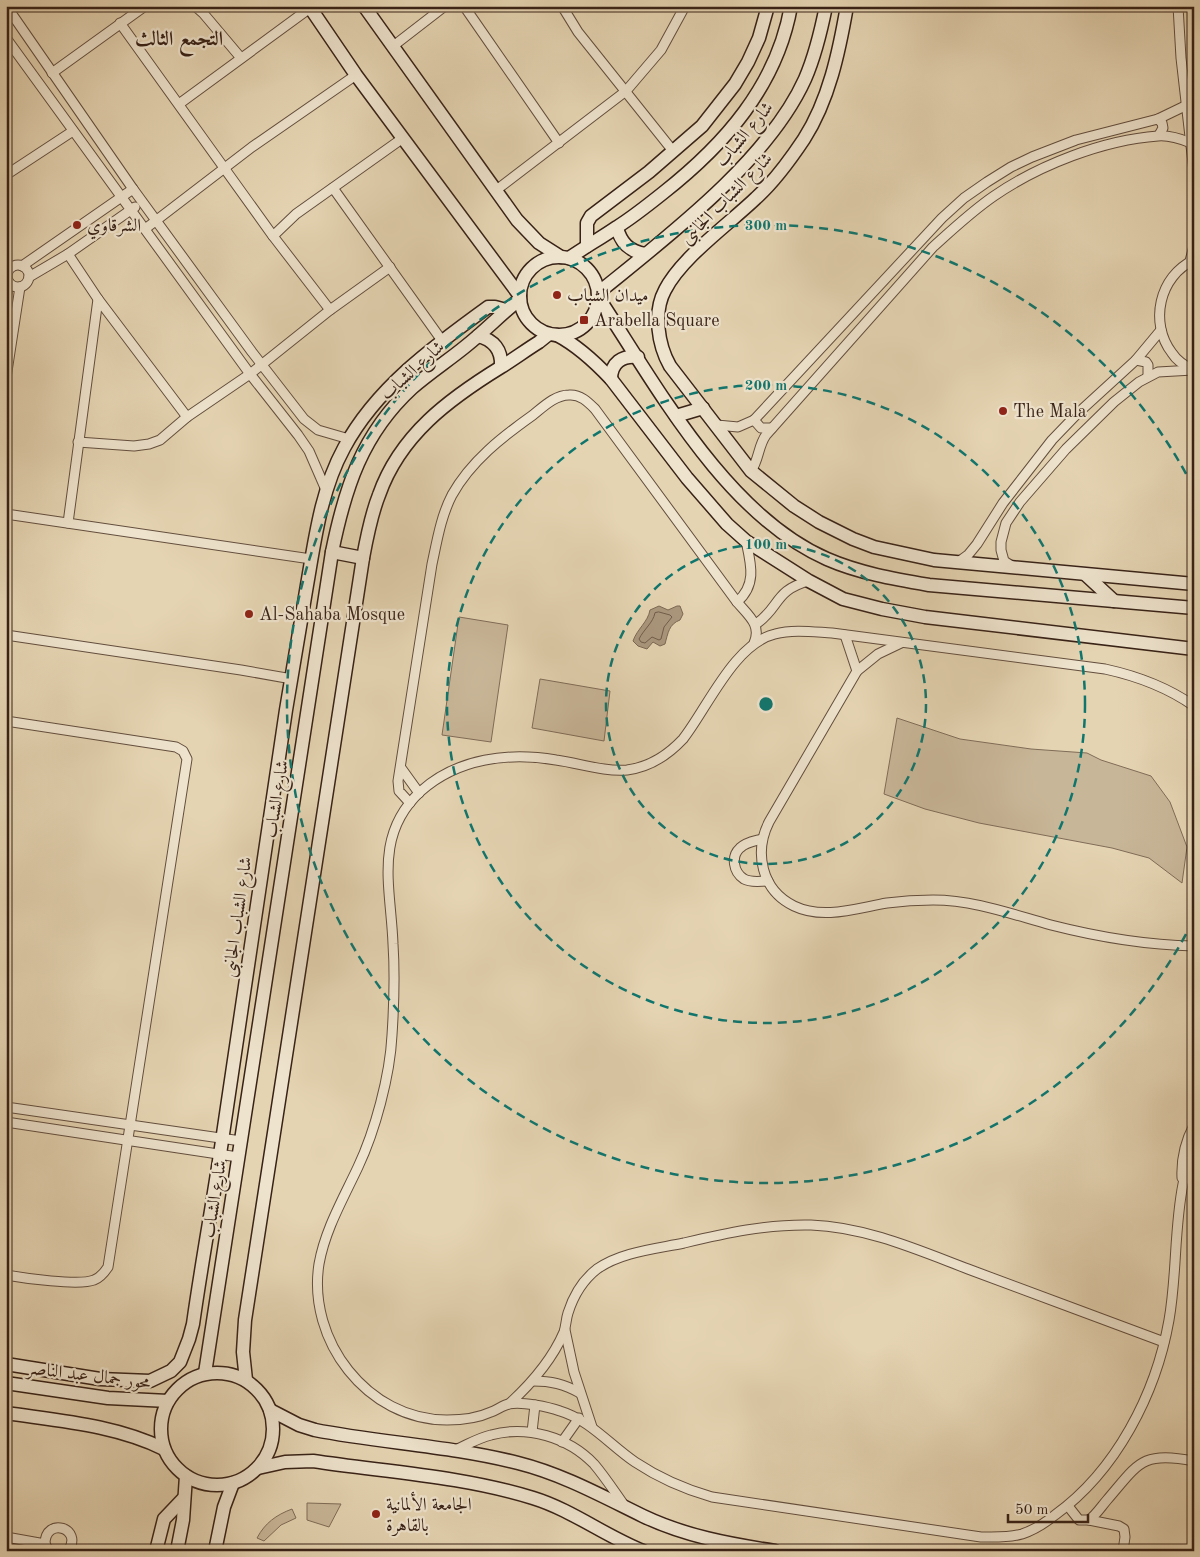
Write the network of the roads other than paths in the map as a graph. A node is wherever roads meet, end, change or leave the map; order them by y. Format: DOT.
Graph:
graph roads {
  1 [pos="145,6"];
  2 [pos="195,6"];
  3 [pos="364,6"];
  4 [pos="445,6"];
  5 [pos="464,6"];
  6 [pos="685,6"];
  7 [pos="768,6"];
  8 [pos="791,6"];
  9 [pos="826,6"];
  10 [pos="847,6"];
  11 [pos="1178,6"];
  12 [pos="7,7"];
  13 [pos="309,7"];
  14 [pos="565,7"];
  15 [pos="120,23"];
  16 [pos="6,38"];
  17 [pos="392,47"];
  18 [pos="241,58"];
  19 [pos="52,73"];
  20 [pos="356,75"];
  21 [pos="626,91"];
  22 [pos="178,104"];
  23 [pos="1187,105"];
  24 [pos="1158,119"];
  25 [pos="73,131"];
  26 [pos="1159,136"];
  27 [pos="403,138"];
  28 [pos="559,143"];
  29 [pos="1191,143"];
  30 [pos="673,152"];
  31 [pos="225,167"];
  32 [pos="1194,172"];
  33 [pos="6,175"];
  34 [pos="334,188"];
  35 [pos="133,189"];
  36 [pos="495,191"];
  37 [pos="121,197"];
  38 [pos="142,202"];
  39 [pos="130,210"];
  40 [pos="942,218"];
  41 [pos="155,220"];
  42 [pos="617,228"];
  43 [pos="145,229"];
  44 [pos="953,229"];
  45 [pos="274,236"];
  46 [pos="587,246"];
  47 [pos="1194,246"];
  48 [pos="68,254"];
  49 [pos="645,254"];
  50 [pos="565,258"];
  51 [pos="1192,261"];
  52 [pos="22,266"];
  53 [pos="390,267"];
  54 [pos="29,277"];
  55 [pos="7,279"];
  56 [pos="20,287"];
  57 [pos="598,295"];
  58 [pos="6,297"];
  59 [pos="520,297"];
  60 [pos="98,299"];
  61 [pos="330,310"];
  62 [pos="506,310"];
  63 [pos="1161,330"];
  64 [pos="553,335"];
  65 [pos="478,336"];
  66 [pos="443,342"];
  67 [pos="638,357"];
  68 [pos="1136,360"];
  69 [pos="262,364"];
  70 [pos="501,366"];
  71 [pos="1193,371"];
  72 [pos="250,374"];
  73 [pos="1148,376"];
  74 [pos="6,378"];
  75 [pos="611,379"];
  76 [pos="703,408"];
  77 [pos="676,416"];
  78 [pos="187,417"];
  79 [pos="754,420"];
  80 [pos="717,426"];
  81 [pos="772,428"];
  82 [pos="349,439"];
  83 [pos="78,442"];
  84 [pos="752,471"];
  85 [pos="326,490"];
  86 [pos="6,514"];
  87 [pos="68,523"];
  88 [pos="985,532"];
  89 [pos="1001,540"];
  90 [pos="746,541"];
  91 [pos="332,552"];
  92 [pos="363,558"];
  93 [pos="311,559"];
  94 [pos="957,563"];
  95 [pos="1016,568"];
  96 [pos="1086,576"];
  97 [pos="809,581"];
  98 [pos="1194,584"];
  99 [pos="1114,601"];
  100 [pos="737,602"];
  101 [pos="1194,608"];
  102 [pos="756,624"];
  103 [pos="6,635"];
  104 [pos="845,635"];
  105 [pos="902,642"];
  106 [pos="754,643"];
  107 [pos="1194,649"];
  108 [pos="857,671"];
  109 [pos="292,679"];
  110 [pos="1194,706"];
  111 [pos="6,721"];
  112 [pos="401,768"];
  113 [pos="419,793"];
  114 [pos="410,803"];
  115 [pos="762,839"];
  116 [pos="768,881"];
  117 [pos="1194,946"];
  118 [pos="6,1107"];
  119 [pos="6,1122"];
  120 [pos="130,1125"];
  121 [pos="1194,1125"];
  122 [pos="223,1138"];
  123 [pos="128,1140"];
  124 [pos="241,1141"];
  125 [pos="1194,1152"];
  126 [pos="219,1154"];
  127 [pos="238,1157"];
  128 [pos="1190,1168"];
  129 [pos="1183,1183"];
  130 [pos="6,1275"];
  131 [pos="565,1330"];
  132 [pos="1164,1342"];
  133 [pos="6,1364"];
  134 [pos="205,1374"];
  135 [pos="246,1380"];
  136 [pos="533,1381"];
  137 [pos="6,1383"];
  138 [pos="580,1393"];
  139 [pos="168,1401"];
  140 [pos="509,1404"];
  141 [pos="535,1405"];
  142 [pos="270,1410"];
  143 [pos="6,1413"];
  144 [pos="579,1418"];
  145 [pos="592,1427"];
  146 [pos="532,1432"];
  147 [pos="562,1442"];
  148 [pos="164,1449"];
  149 [pos="454,1451"];
  150 [pos="1194,1461"];
  151 [pos="258,1468"];
  152 [pos="186,1476"];
  153 [pos="234,1483"];
  154 [pos="184,1498"];
  155 [pos="624,1505"];
  156 [pos="1068,1506"];
  157 [pos="1089,1520"];
  158 [pos="6,1537"];
  159 [pos="47,1547"];
  160 [pos="68,1551"];
  161 [pos="156,1551"];
  162 [pos="178,1551"];
  163 [pos="215,1551"];
  164 [pos="643,1551"];
  165 [pos="775,1551"];
  166 [pos="1123,1551"];
  1 -- 15 [label="street"];
  2 -- 18 [label="street"];
  3 -- 17 [label="main road"];
  4 -- 17 [label="street"];
  5 -- 28 [label="street"];
  6 -- 21 [label="street"];
  7 -- 30 [label="main road"];
  8 -- 42 [label="main road, شارع الشباب"];
  9 -- 49 [label="main road, شارع الشباب"];
  10 -- 76 [label="main road, شارع الشباب الجانبى"];
  11 -- 23 [label="street"];
  12 -- 19 [label="street"];
  13 -- 18 [label="street"];
  13 -- 20 [label="main road"];
  14 -- 21 [label="street"];
  15 -- 19 [label="street"];
  15 -- 22 [label="street"];
  16 -- 25 [label="street"];
  17 -- 36 [label="main road"];
  18 -- 22 [label="street"];
  19 -- 35 [label="street"];
  20 -- 27 [label="main road"];
  20 -- 31 [label="street"];
  21 -- 28 [label="street"];
  21 -- 30 [label="street"];
  22 -- 31 [label="street"];
  23 -- 24 [label="street"];
  23 -- 29 [label="street"];
  24 -- 26 [label="street"];
  24 -- 40 [label="street"];
  25 -- 33 [label="street"];
  25 -- 37 [label="street"];
  26 -- 29 [label="street"];
  26 -- 44 [label="street"];
  27 -- 34 [label="street"];
  27 -- 59 [label="main road"];
  28 -- 36 [label="street"];
  29 -- 32 [label="street"];
  30 -- 46 [label="main road"];
  31 -- 41 [label="street"];
  31 -- 45 [label="street"];
  34 -- 45 [label="street"];
  34 -- 53 [label="street"];
  35 -- 37 [label="street"];
  35 -- 38 [label="street"];
  36 -- 50 [label="main road"];
  37 -- 39 [label="street"];
  37 -- 52 [label="street"];
  38 -- 39 [label="street"];
  38 -- 41 [label="street"];
  39 -- 43 [label="street"];
  39 -- 48 [label="street"];
  40 -- 44 [label="street"];
  40 -- 79 [label="street"];
  41 -- 43 [label="street"];
  41 -- 69 [label="street"];
  42 -- 46 [label="main road, شارع الشباب"];
  42 -- 49 [label="main road"];
  43 -- 72 [label="street"];
  44 -- 81 [label="street"];
  45 -- 61 [label="street"];
  46 -- 50 [label="main road, شارع الشباب"];
  47 -- 51 [label="street"];
  48 -- 54 [label="street"];
  48 -- 60 [label="street"];
  49 -- 57 [label="main road, شارع الشباب"];
  50 -- 57 [label="main road"];
  50 -- 59 [label="main road"];
  51 -- 63 [label="street"];
  52 -- 54 [label="street"];
  52 -- 55 [label="street"];
  53 -- 61 [label="street"];
  53 -- 66 [label="street"];
  54 -- 56 [label="street"];
  55 -- 56 [label="street"];
  55 -- 58 [label="street"];
  56 -- 74 [label="street"];
  57 -- 64 [label="main road"];
  57 -- 67 [label="main road"];
  59 -- 62 [label="main road, شارع الشباب"];
  59 -- 64 [label="main road"];
  60 -- 78 [label="street"];
  60 -- 83 [label="street"];
  61 -- 69 [label="street"];
  62 -- 65 [label="main road, شارع الشباب"];
  62 -- 66 [label="main road, شارع الشباب الجانبى"];
  63 -- 68 [label="street"];
  63 -- 71 [label="street"];
  64 -- 70 [label="main road"];
  64 -- 75 [label="main road"];
  65 -- 70 [label="main road"];
  65 -- 91 [label="main road, شارع الشباب"];
  66 -- 82 [label="main road, شارع الشباب الجانبى"];
  67 -- 75 [label="main road"];
  67 -- 77 [label="main road"];
  68 -- 73 [label="street"];
  68 -- 88 [label="street"];
  69 -- 72 [label="street"];
  69 -- 82 [label="street"];
  70 -- 92 [label="main road"];
  71 -- 73 [label="street"];
  72 -- 78 [label="street"];
  72 -- 85 [label="street"];
  73 -- 89 [label="street"];
  75 -- 90 [label="main road"];
  76 -- 77 [label="main road"];
  76 -- 80 [label="main road"];
  77 -- 99 [label="main road"];
  78 -- 83 [label="street"];
  79 -- 80 [label="street"];
  79 -- 81 [label="street"];
  80 -- 84 [label="main road"];
  81 -- 84 [label="street"];
  82 -- 85 [label="main road, شارع الشباب الجانبى"];
  83 -- 87 [label="street"];
  84 -- 94 [label="main road"];
  85 -- 93 [label="main road, شارع الشباب الجانبى"];
  86 -- 87 [label="street"];
  87 -- 93 [label="street"];
  88 -- 89 [label="street"];
  88 -- 94 [label="street"];
  89 -- 95 [label="street"];
  90 -- 97 [label="main road"];
  90 -- 100 [label="street"];
  91 -- 92 [label="main road"];
  91 -- 124 [label="main road, شارع الشباب"];
  92 -- 135 [label="main road"];
  93 -- 109 [label="main road, شارع الشباب الجانبى"];
  94 -- 95 [label="main road"];
  95 -- 96 [label="main road"];
  96 -- 98 [label="main road"];
  96 -- 99 [label="main road"];
  97 -- 102 [label="street"];
  97 -- 107 [label="main road"];
  99 -- 101 [label="main road"];
  100 -- 102 [label="street"];
  100 -- 112 [label="street"];
  102 -- 106 [label="street"];
  103 -- 109 [label="street"];
  104 -- 105 [label="street"];
  104 -- 106 [label="street"];
  104 -- 108 [label="street"];
  105 -- 108 [label="street"];
  105 -- 110 [label="street"];
  106 -- 113 [label="street"];
  108 -- 115 [label="street"];
  109 -- 122 [label="main road, شارع الشباب الجانبى"];
  111 -- 120 [label="street"];
  112 -- 113 [label="street"];
  112 -- 114 [label="street"];
  113 -- 114 [label="street"];
  114 -- 140 [label="street"];
  115 -- 116 [label="street"];
  115 -- 116 [label="street"];
  116 -- 117 [label="street"];
  118 -- 120 [label="street"];
  119 -- 123 [label="street"];
  120 -- 122 [label="street"];
  120 -- 123 [label="street"];
  121 -- 129 [label="street"];
  122 -- 124 [label="street"];
  122 -- 126 [label="main road, شارع الشباب الجانبى"];
  123 -- 126 [label="street"];
  123 -- 130 [label="street"];
  124 -- 127 [label="main road, شارع الشباب"];
  125 -- 128 [label="street"];
  126 -- 127 [label="street"];
  126 -- 133 [label="main road, شارع الشباب الجانبى"];
  127 -- 134 [label="main road, شارع الشباب"];
  128 -- 129 [label="street"];
  129 -- 132 [label="street"];
  131 -- 132 [label="street"];
  131 -- 136 [label="street"];
  131 -- 138 [label="street"];
  132 -- 156 [label="street"];
  134 -- 135 [label="main road"];
  134 -- 139 [label="main road"];
  135 -- 142 [label="main road"];
  136 -- 138 [label="street"];
  136 -- 140 [label="street"];
  137 -- 139 [label="main road, محور جمال عبد الناصر"];
  138 -- 145 [label="street"];
  139 -- 148 [label="main road"];
  140 -- 141 [label="street"];
  141 -- 144 [label="street"];
  141 -- 146 [label="street"];
  142 -- 149 [label="main road"];
  142 -- 151 [label="main road"];
  143 -- 148 [label="main road"];
  144 -- 145 [label="street"];
  144 -- 147 [label="street"];
  145 -- 156 [label="street"];
  146 -- 147 [label="street"];
  146 -- 149 [label="street"];
  147 -- 155 [label="street"];
  148 -- 152 [label="main road"];
  149 -- 155 [label="main road"];
  150 -- 157 [label="street"];
  151 -- 153 [label="main road"];
  151 -- 164 [label="main road"];
  152 -- 153 [label="main road"];
  152 -- 154 [label="main road"];
  153 -- 163 [label="main road"];
  154 -- 161 [label="main road"];
  154 -- 162 [label="main road"];
  155 -- 165 [label="main road"];
  156 -- 157 [label="street"];
  157 -- 166 [label="street"];
  158 -- 159 [label="street"];
  159 -- 160 [label="street"];
}
